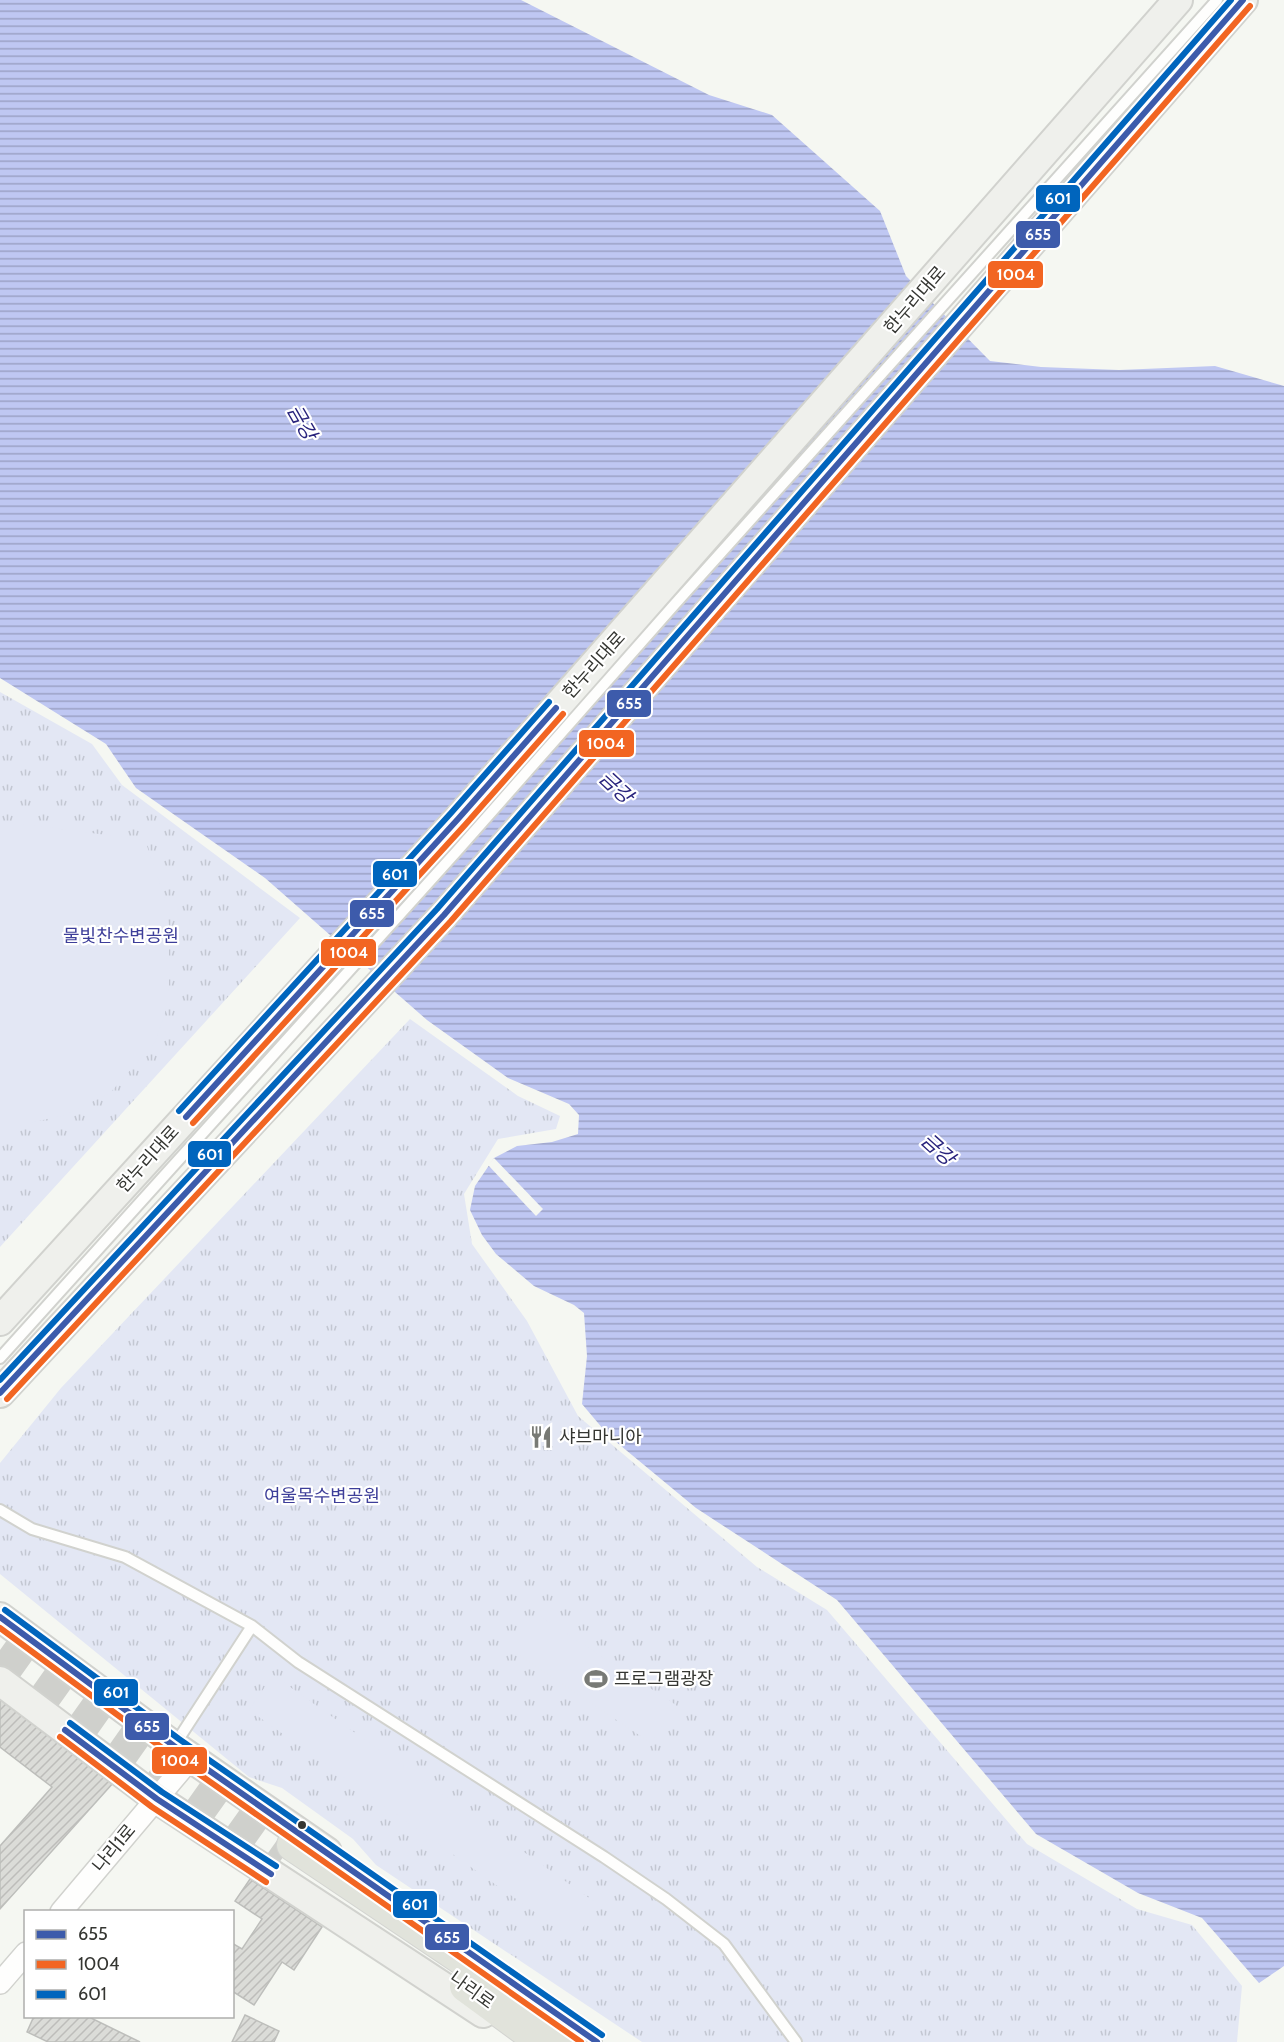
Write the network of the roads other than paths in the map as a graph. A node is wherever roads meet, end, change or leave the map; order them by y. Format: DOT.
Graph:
graph roads {
  1 [pos="1178,0"];
  2 [pos="1217,0"];
  3 [pos="1243,0"];
  4 [pos="0,1321"];
  5 [pos="0,1358"];
  6 [pos="0,1393"];
  7 [pos="0,1510"];
  8 [pos="0,1617"];
  9 [pos="252,1626"];
  10 [pos="0,1681"];
  11 [pos="182,1752"];
  12 [pos="157,1799"];
  13 [pos="62,1910"];
  14 [pos="24,1955"];
  15 [pos="0,1983"];
  16 [pos="527,2042"];
  17 [pos="542,2042"];
  18 [pos="586,2042"];
  19 [pos="597,2042"];
  20 [pos="796,2042"];
  1 -- 4 [label="street, 한누리대로"];
  2 -- 5 [label="lane"];
  3 -- 6 [label="street"];
  7 -- 9 [label="lane"];
  8 -- 11 [label="street"];
  9 -- 11 [label="lane"];
  9 -- 20 [label="lane"];
  10 -- 12 [label="street"];
  11 -- 12 [label="street, 나리1로"];
  11 -- 19 [label="street"];
  12 -- 13 [label="street, 나리1로"];
  12 -- 16 [label="street"];
  14 -- 15 [label="street"];
  17 -- 18 [label="main road, 나리로"];
}
